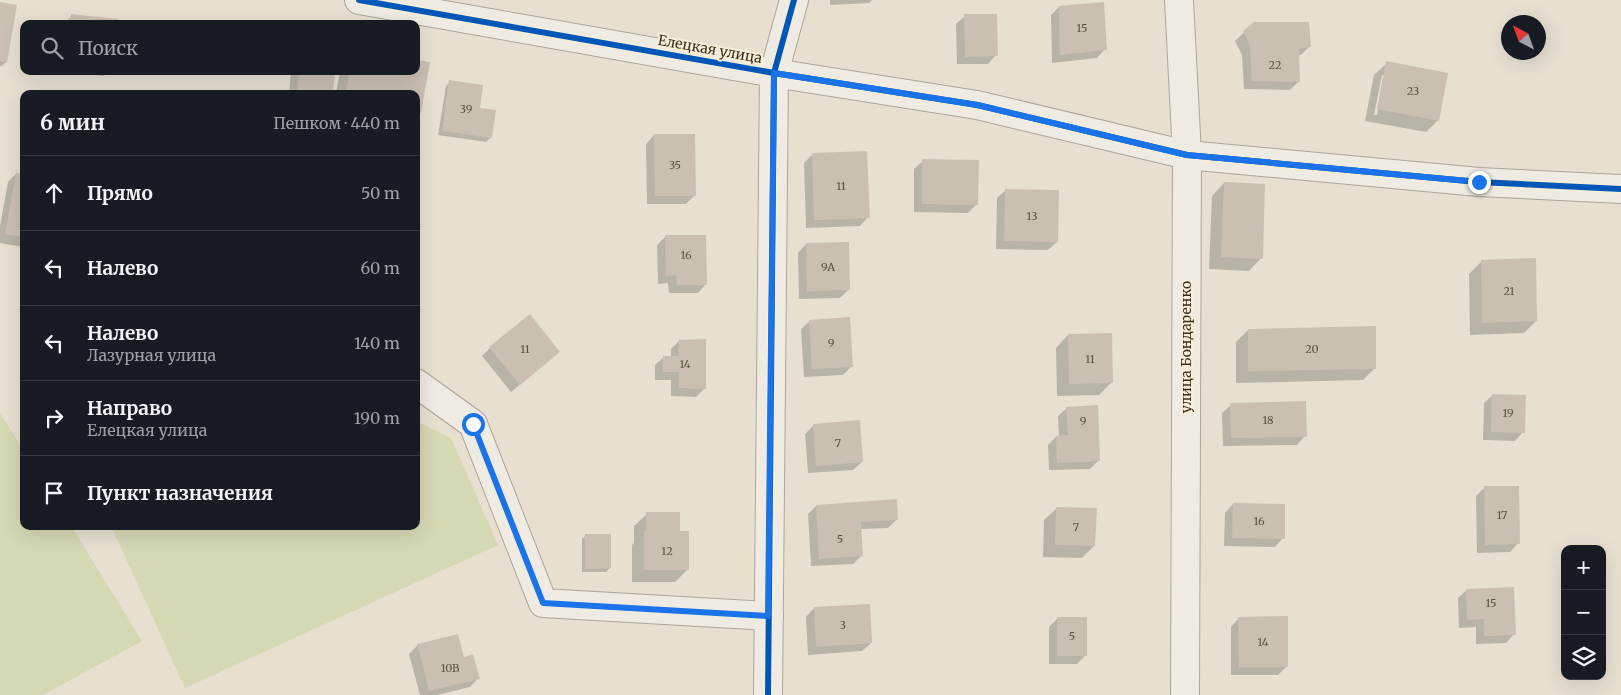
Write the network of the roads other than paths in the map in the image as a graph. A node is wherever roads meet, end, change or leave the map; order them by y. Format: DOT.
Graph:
graph roads {
  1 [pos="359,0"];
  2 [pos="794,0"];
  3 [pos="1179,0"];
  4 [pos="774,73"];
  5 [pos="1187,155"];
  6 [pos="1621,189"];
  7 [pos="420,385"];
  8 [pos="768,616"];
  9 [pos="768,695"];
  10 [pos="1185,695"];
  1 -- 4 [label="street, Елецкая улица"];
  2 -- 4 [label="street"];
  3 -- 5 [label="street, улица Бондаренко"];
  4 -- 5 [label="street, Елецкая улица"];
  4 -- 8 [label="street"];
  5 -- 6 [label="street, Елецкая улица"];
  5 -- 10 [label="street, улица Бондаренко"];
  7 -- 8 [label="street"];
  8 -- 9 [label="street"];
}
